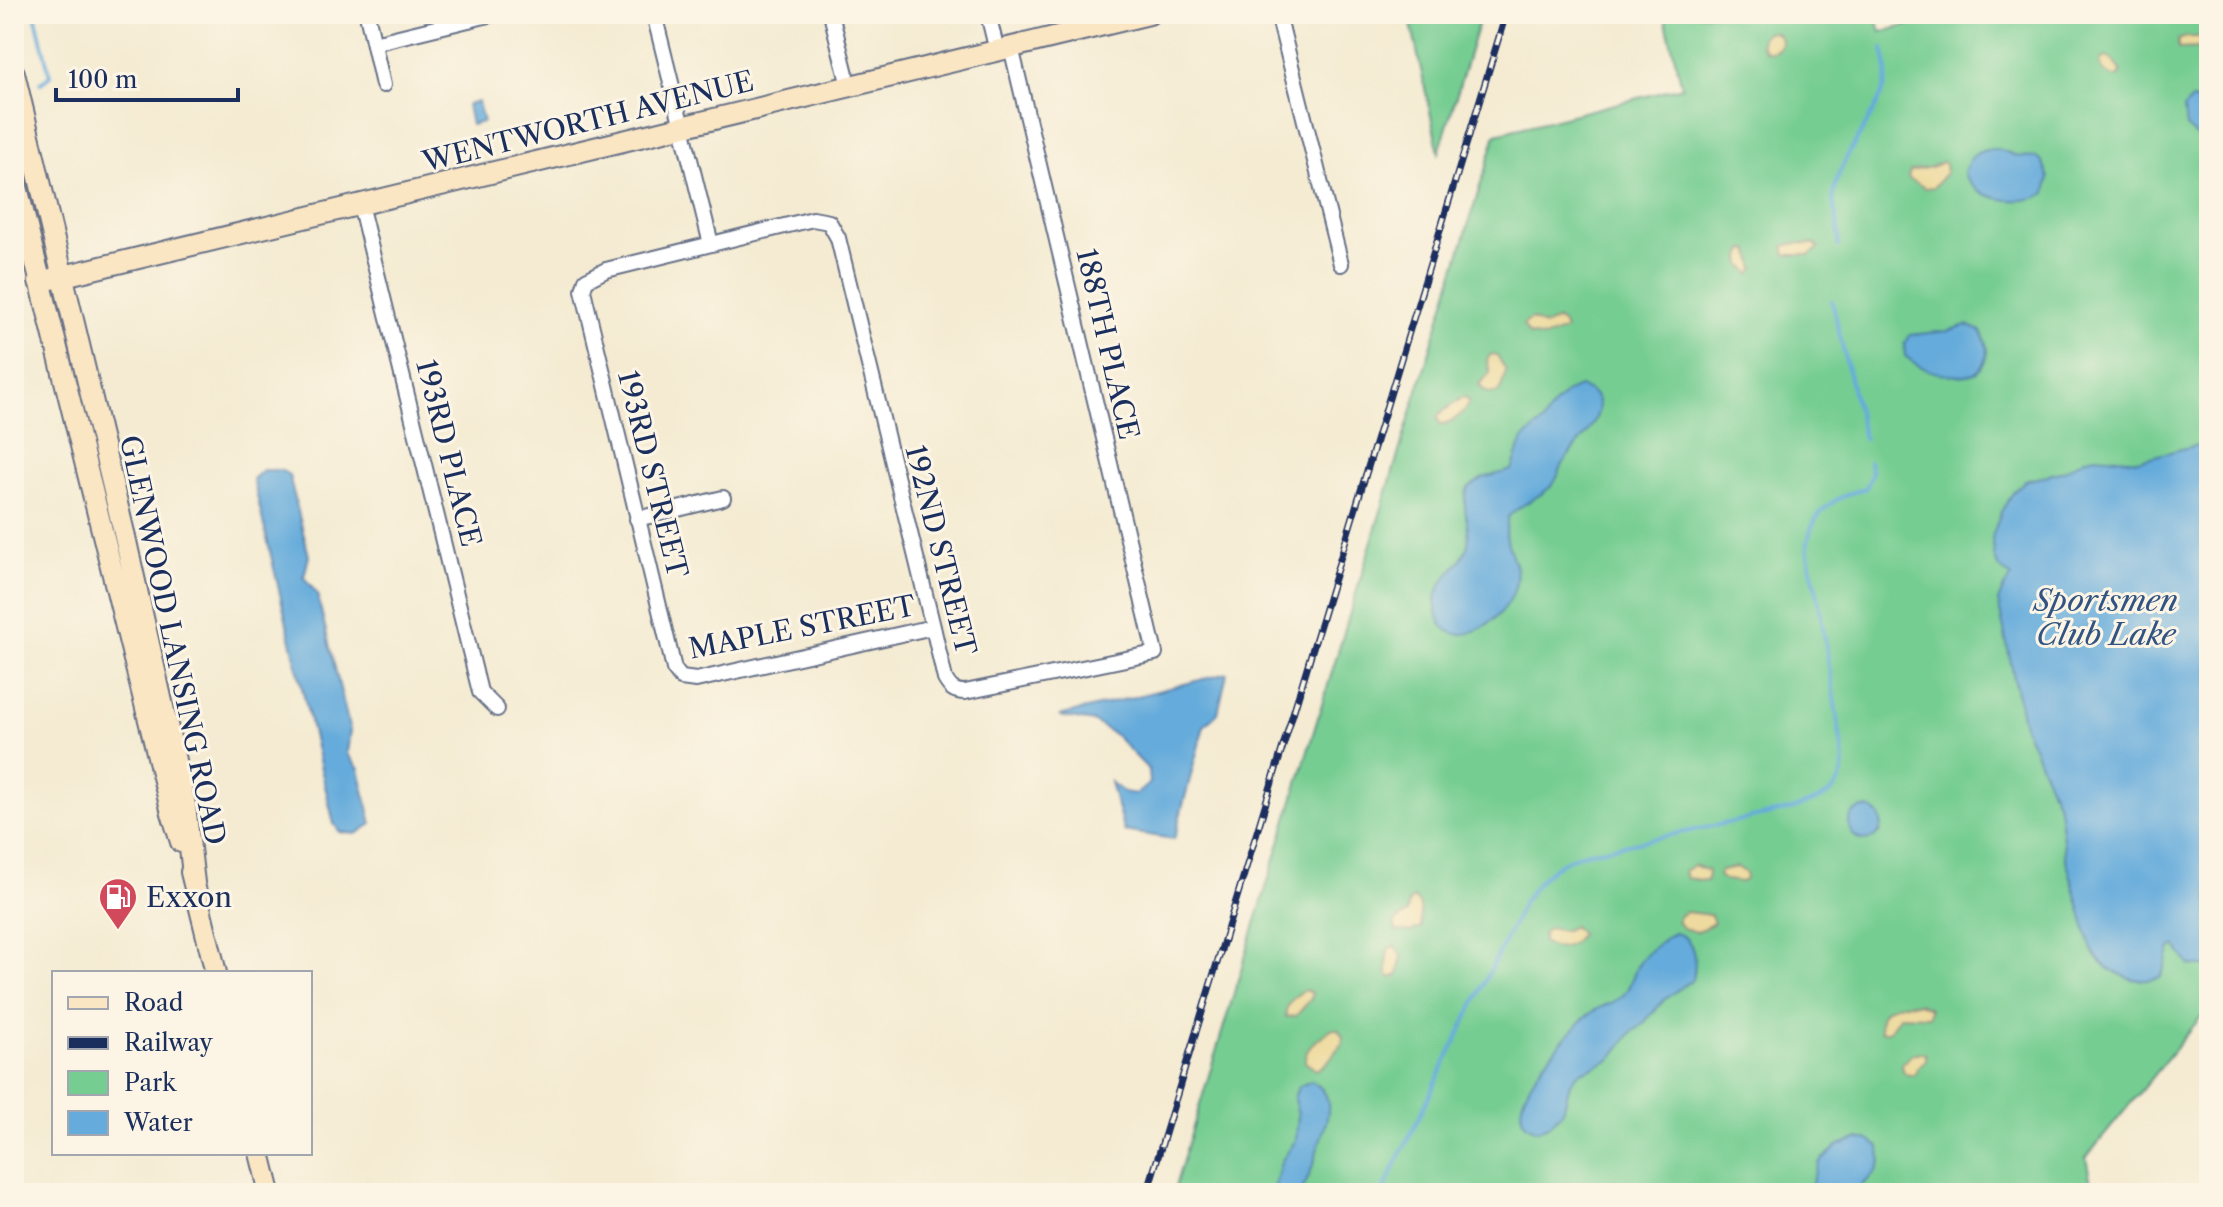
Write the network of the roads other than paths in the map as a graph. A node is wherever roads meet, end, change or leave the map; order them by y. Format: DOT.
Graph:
graph roads {
  1 [pos="367,14"];
  2 [pos="493,14"];
  3 [pos="654,14"];
  4 [pos="831,14"];
  5 [pos="988,14"];
  6 [pos="1149,14"];
  7 [pos="1278,14"];
  8 [pos="374,43"];
  9 [pos="1004,49"];
  10 [pos="14,73"];
  11 [pos="383,85"];
  12 [pos="849,86"];
  13 [pos="681,127"];
  14 [pos="14,175"];
  15 [pos="360,204"];
  16 [pos="711,244"];
  17 [pos="1341,264"];
  18 [pos="63,276"];
  19 [pos="39,282"];
  20 [pos="723,498"];
  21 [pos="637,519"];
  22 [pos="933,627"];
  23 [pos="1155,653"];
  24 [pos="681,678"];
  25 [pos="497,709"];
  26 [pos="194,883"];
  27 [pos="216,971"];
  28 [pos="260,1155"];
  29 [pos="270,1193"];
  1 -- 8 [label="street"];
  2 -- 8 [label="street"];
  3 -- 13 [label="street"];
  4 -- 12 [label="street"];
  5 -- 9 [label="street, 188TH PLACE"];
  6 -- 9 [label="main road, WENTWORTH AVENUE"];
  7 -- 17 [label="street"];
  8 -- 11 [label="street"];
  9 -- 12 [label="main road, WENTWORTH AVENUE"];
  9 -- 23 [label="street, 188TH PLACE"];
  10 -- 18 [label="main road, GLENWOOD LANSING ROAD"];
  12 -- 13 [label="main road, WENTWORTH AVENUE"];
  13 -- 15 [label="main road, WENTWORTH AVENUE"];
  13 -- 16 [label="street"];
  14 -- 19 [label="main road, GLENWOOD LANSING ROAD"];
  15 -- 18 [label="main road, WENTWORTH AVENUE"];
  15 -- 25 [label="street, 193RD PLACE"];
  16 -- 21 [label="street, 193RD STREET"];
  16 -- 22 [label="street, 192ND STREET"];
  18 -- 19 [label="main road, WENTWORTH AVENUE"];
  18 -- 26 [label="main road, GLENWOOD LANSING ROAD"];
  19 -- 26 [label="main road, GLENWOOD LANSING ROAD"];
  20 -- 21 [label="street"];
  21 -- 24 [label="street, 193RD STREET"];
  22 -- 23 [label="street, 192ND STREET"];
  22 -- 24 [label="street, MAPLE STREET"];
  26 -- 27 [label="main road"];
  28 -- 29 [label="main road"];
}
